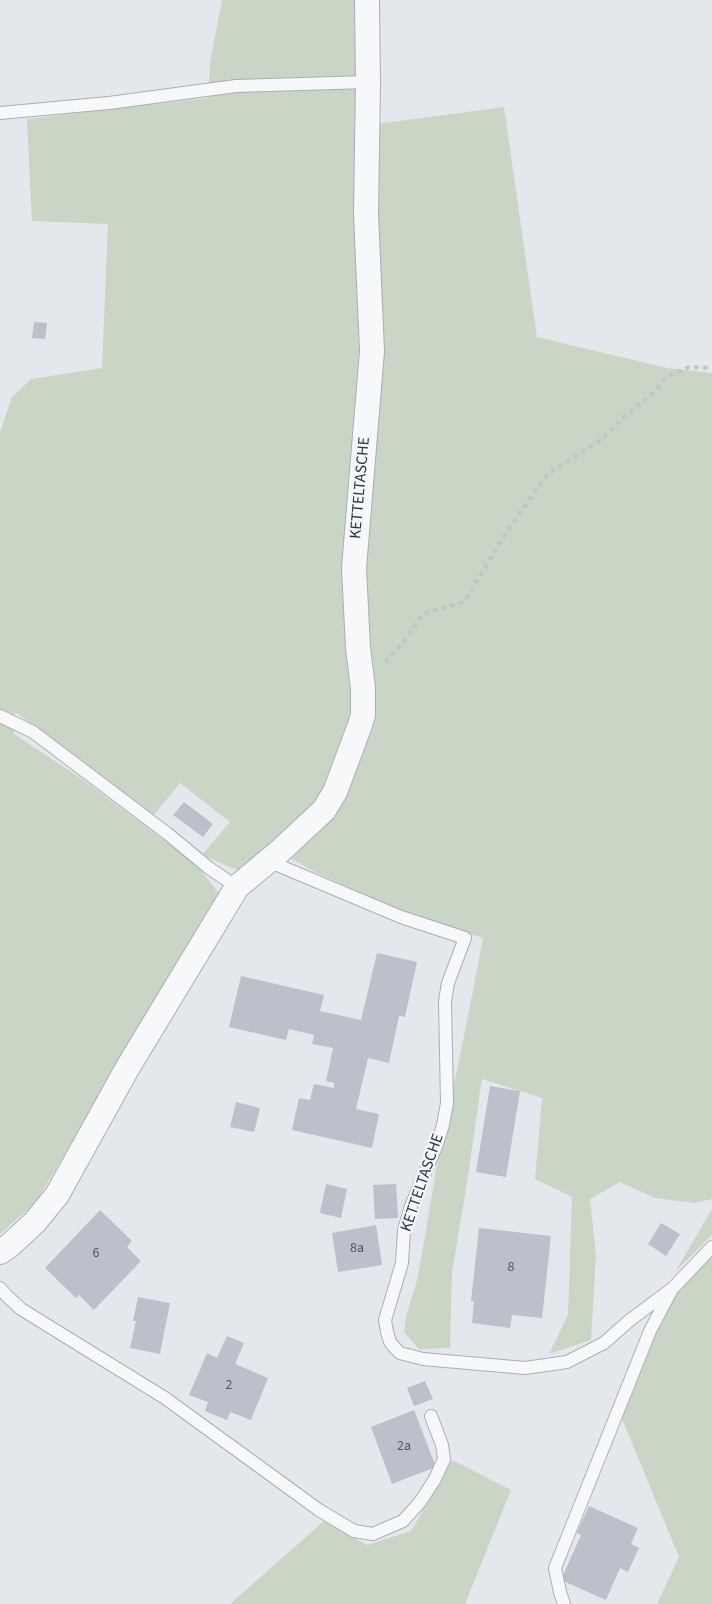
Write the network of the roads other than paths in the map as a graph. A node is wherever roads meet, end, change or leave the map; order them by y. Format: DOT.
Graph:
graph roads {
  1 [pos="367,0"];
  2 [pos="368,82"];
  3 [pos="0,113"];
  4 [pos="0,716"];
  5 [pos="268,861"];
  6 [pos="237,887"];
  7 [pos="712,1247"];
  8 [pos="0,1252"];
  9 [pos="0,1288"];
  10 [pos="673,1288"];
  11 [pos="431,1416"];
  12 [pos="564,1604"];
  1 -- 2 [label="street, KETTELTASCHE"];
  2 -- 3 [label="lane"];
  2 -- 5 [label="street, KETTELTASCHE"];
  4 -- 6 [label="lane"];
  5 -- 6 [label="street, KETTELTASCHE"];
  5 -- 10 [label="lane, KETTELTASCHE"];
  6 -- 8 [label="street, KETTELTASCHE"];
  7 -- 10 [label="lane, KETTELTASCHE"];
  9 -- 11 [label="lane"];
  10 -- 12 [label="lane"];
}
